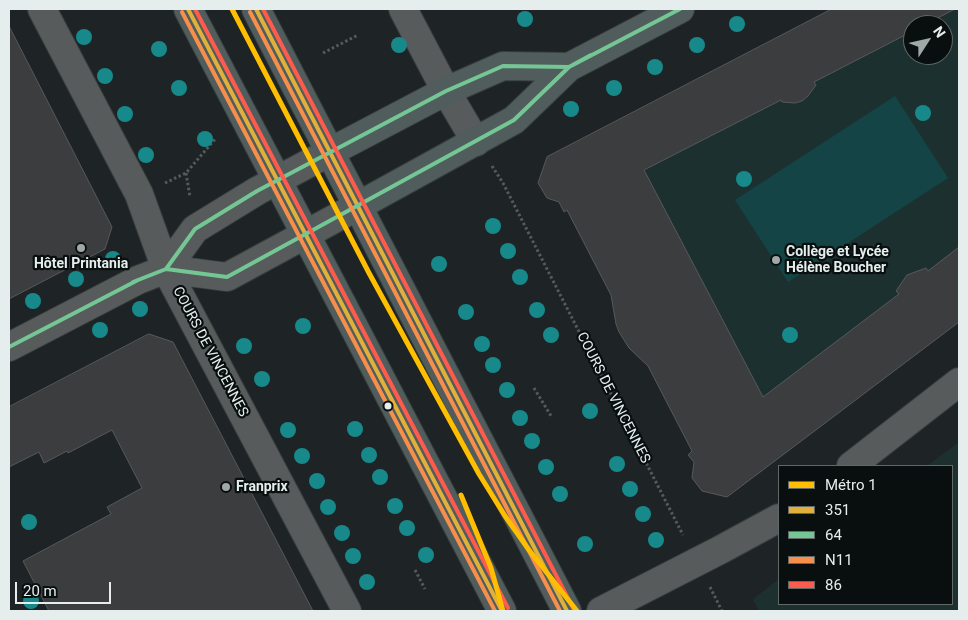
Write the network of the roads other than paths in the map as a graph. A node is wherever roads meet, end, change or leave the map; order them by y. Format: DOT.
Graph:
graph roads {
  1 [pos="42,9"];
  2 [pos="188,9"];
  3 [pos="256,9"];
  4 [pos="403,9"];
  5 [pos="680,9"];
  6 [pos="569,67"];
  7 [pos="446,91"];
  8 [pos="476,142"];
  9 [pos="330,152"];
  10 [pos="277,180"];
  11 [pos="358,206"];
  12 [pos="306,234"];
  13 [pos="166,269"];
  14 [pos="9,347"];
  15 [pos="959,382"];
  16 [pos="852,465"];
  17 [pos="778,519"];
  18 [pos="347,611"];
  19 [pos="502,611"];
  20 [pos="567,611"];
  21 [pos="601,611"];
  1 -- 13 [label="street, COURS DE VINCENNES"];
  2 -- 10 [label="main road"];
  3 -- 9 [label="main road"];
  4 -- 7 [label="street"];
  5 -- 6 [label="main road"];
  6 -- 7 [label="main road"];
  6 -- 8 [label="main road"];
  7 -- 8 [label="street"];
  7 -- 9 [label="main road"];
  8 -- 11 [label="main road"];
  9 -- 10 [label="street"];
  9 -- 11 [label="main road"];
  10 -- 12 [label="main road"];
  10 -- 13 [label="street"];
  11 -- 12 [label="street"];
  11 -- 20 [label="main road"];
  12 -- 13 [label="street"];
  12 -- 19 [label="main road"];
  13 -- 14 [label="street"];
  13 -- 18 [label="street, COURS DE VINCENNES"];
  15 -- 16 [label="street"];
  17 -- 21 [label="street"];
}
